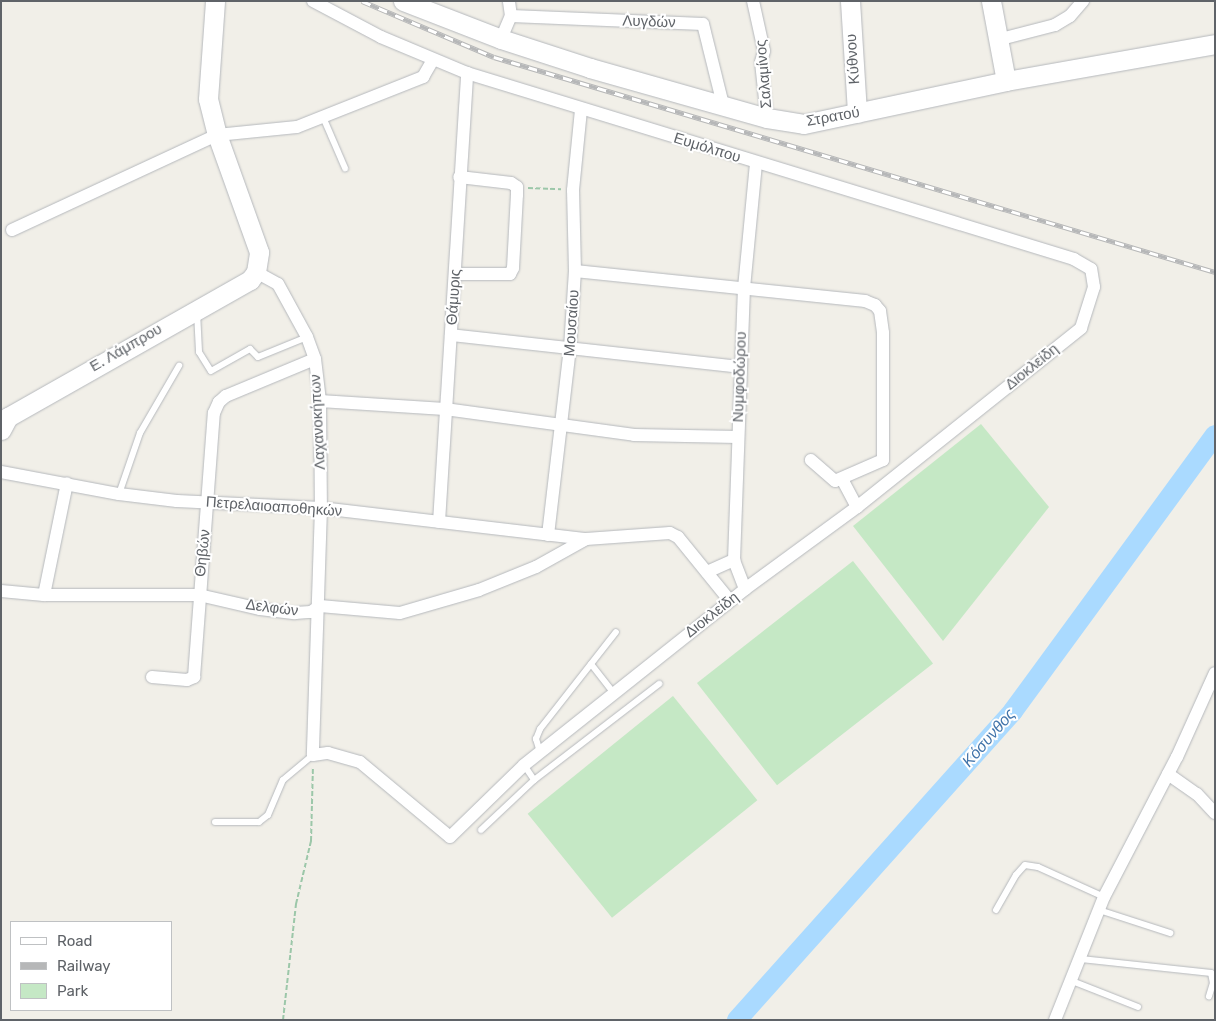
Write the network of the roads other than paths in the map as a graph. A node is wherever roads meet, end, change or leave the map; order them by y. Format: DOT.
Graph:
graph roads {
  1 [pos="215,1"];
  2 [pos="313,1"];
  3 [pos="403,1"];
  4 [pos="509,1"];
  5 [pos="753,1"];
  6 [pos="991,1"];
  7 [pos="1083,1"];
  8 [pos="855,2"];
  9 [pos="511,16"];
  10 [pos="501,39"];
  11 [pos="997,40"];
  12 [pos="1215,44"];
  13 [pos="433,60"];
  14 [pos="466,73"];
  15 [pos="1006,81"];
  16 [pos="723,105"];
  17 [pos="581,110"];
  18 [pos="857,113"];
  19 [pos="323,116"];
  20 [pos="767,118"];
  21 [pos="217,135"];
  22 [pos="756,164"];
  23 [pos="345,168"];
  24 [pos="459,177"];
  25 [pos="12,230"];
  26 [pos="575,271"];
  27 [pos="256,272"];
  28 [pos="456,274"];
  29 [pos="1094,287"];
  30 [pos="744,288"];
  31 [pos="197,308"];
  32 [pos="451,335"];
  33 [pos="307,338"];
  34 [pos="570,348"];
  35 [pos="315,359"];
  36 [pos="179,366"];
  37 [pos="740,367"];
  38 [pos="320,400"];
  39 [pos="445,409"];
  40 [pos="3,421"];
  41 [pos="563,425"];
  42 [pos="738,438"];
  43 [pos="811,460"];
  44 [pos="1,472"];
  45 [pos="842,479"];
  46 [pos="67,483"];
  47 [pos="119,494"];
  48 [pos="208,502"];
  49 [pos="857,507"];
  50 [pos="322,508"];
  51 [pos="439,522"];
  52 [pos="548,535"];
  53 [pos="586,539"];
  54 [pos="734,560"];
  55 [pos="707,572"];
  56 [pos="1,590"];
  57 [pos="745,590"];
  58 [pos="44,595"];
  59 [pos="199,595"];
  60 [pos="730,601"];
  61 [pos="320,606"];
  62 [pos="616,632"];
  63 [pos="591,664"];
  64 [pos="1215,673"];
  65 [pos="152,677"];
  66 [pos="659,684"];
  67 [pos="614,693"];
  68 [pos="540,752"];
  69 [pos="313,755"];
  70 [pos="524,764"];
  71 [pos="1168,774"];
  72 [pos="534,780"];
  73 [pos="1215,813"];
  74 [pos="215,822"];
  75 [pos="481,830"];
  76 [pos="1104,897"];
  77 [pos="996,910"];
  78 [pos="1099,910"];
  79 [pos="1170,933"];
  80 [pos="1081,959"];
  81 [pos="1072,981"];
  82 [pos="1208,996"];
  83 [pos="1138,1007"];
  84 [pos="1055,1020"];
  1 -- 21 [label="main road"];
  2 -- 13 [label="street, Ευμόλπου"];
  3 -- 10 [label="main road, Στρατού"];
  4 -- 9 [label="street"];
  5 -- 20 [label="street, Σαλαμίνος"];
  6 -- 11 [label="main road"];
  7 -- 11 [label="street"];
  8 -- 18 [label="main road, Κύθνου"];
  9 -- 10 [label="street"];
  9 -- 16 [label="street, Λυγδών"];
  10 -- 16 [label="main road, Στρατού"];
  11 -- 15 [label="main road"];
  12 -- 15 [label="main road, Στρατού"];
  13 -- 14 [label="street, Ευμόλπου"];
  13 -- 19 [label="street"];
  14 -- 17 [label="street, Ευμόλπου"];
  14 -- 24 [label="street, Θάμυρις"];
  15 -- 18 [label="main road, Στρατού"];
  16 -- 20 [label="main road, Στρατού"];
  17 -- 22 [label="street, Ευμόλπου"];
  17 -- 26 [label="street, Μουσαίου"];
  18 -- 20 [label="main road, Στρατού"];
  19 -- 21 [label="street"];
  19 -- 23 [label="lane"];
  21 -- 25 [label="street"];
  21 -- 27 [label="main road"];
  22 -- 29 [label="street, Ευμόλπου"];
  22 -- 30 [label="street, Νυμφοδώρου"];
  24 -- 28 [label="street, Θάμυρις"];
  24 -- 28 [label="street"];
  26 -- 30 [label="street"];
  26 -- 34 [label="street, Μουσαίου"];
  27 -- 31 [label="main road, Ε. Λάμπρου"];
  27 -- 33 [label="street, Λαχανοκήπων"];
  28 -- 32 [label="street, Θάμυρις"];
  29 -- 49 [label="street, Διοκλείδη"];
  30 -- 37 [label="street, Νυμφοδώρου"];
  30 -- 45 [label="street"];
  31 -- 33 [label="lane"];
  31 -- 40 [label="main road, Ε. Λάμπρου"];
  32 -- 34 [label="street"];
  32 -- 39 [label="street, Θάμυρις"];
  33 -- 35 [label="street, Λαχανοκήπων"];
  34 -- 37 [label="street"];
  34 -- 41 [label="street, Μουσαίου"];
  35 -- 38 [label="street, Λαχανοκήπων"];
  35 -- 48 [label="street, Θηβών"];
  36 -- 47 [label="lane"];
  37 -- 42 [label="street, Νυμφοδώρου"];
  38 -- 39 [label="street"];
  38 -- 50 [label="street, Λαχανοκήπων"];
  39 -- 41 [label="street"];
  39 -- 51 [label="street, Θάμυρις"];
  41 -- 42 [label="street"];
  41 -- 52 [label="street, Μουσαίου"];
  42 -- 54 [label="street, Νυμφοδώρου"];
  43 -- 45 [label="street"];
  44 -- 46 [label="street, Πετρελαιοαποθηκών"];
  45 -- 49 [label="street"];
  46 -- 47 [label="street, Πετρελαιοαποθηκών"];
  46 -- 58 [label="street"];
  47 -- 48 [label="street, Πετρελαιοαποθηκών"];
  48 -- 50 [label="street, Πετρελαιοαποθηκών"];
  48 -- 59 [label="street, Θηβών"];
  49 -- 57 [label="street, Διοκλείδη"];
  50 -- 51 [label="street, Πετρελαιοαποθηκών"];
  50 -- 61 [label="street, Λαχανοκήπων"];
  51 -- 52 [label="street, Πετρελαιοαποθηκών"];
  52 -- 53 [label="street, Πετρελαιοαποθηκών"];
  53 -- 55 [label="street, Πετρελαιοαποθηκών"];
  53 -- 61 [label="street, Δελφών"];
  54 -- 55 [label="street"];
  54 -- 57 [label="street, Νυμφοδώρου"];
  55 -- 60 [label="street"];
  56 -- 58 [label="street, Δελφών"];
  57 -- 60 [label="street, Διοκλείδη"];
  58 -- 59 [label="street, Δελφών"];
  59 -- 61 [label="street, Δελφών"];
  59 -- 65 [label="street, Θηβών"];
  60 -- 67 [label="street, Διοκλείδη"];
  61 -- 69 [label="street, Λαχανοκήπων"];
  62 -- 63 [label="lane"];
  63 -- 67 [label="lane"];
  63 -- 68 [label="lane"];
  64 -- 71 [label="street"];
  66 -- 72 [label="lane"];
  67 -- 68 [label="street, Διοκλείδη"];
  68 -- 70 [label="street, Διοκλείδη"];
  69 -- 70 [label="street, Διοκλείδη"];
  69 -- 74 [label="lane"];
  70 -- 72 [label="lane"];
  71 -- 73 [label="street"];
  71 -- 76 [label="street"];
  72 -- 75 [label="lane"];
  76 -- 77 [label="lane"];
  76 -- 78 [label="street"];
  78 -- 79 [label="lane"];
  78 -- 80 [label="street"];
  80 -- 81 [label="street"];
  80 -- 82 [label="lane"];
  81 -- 83 [label="lane"];
  81 -- 84 [label="street"];
}
